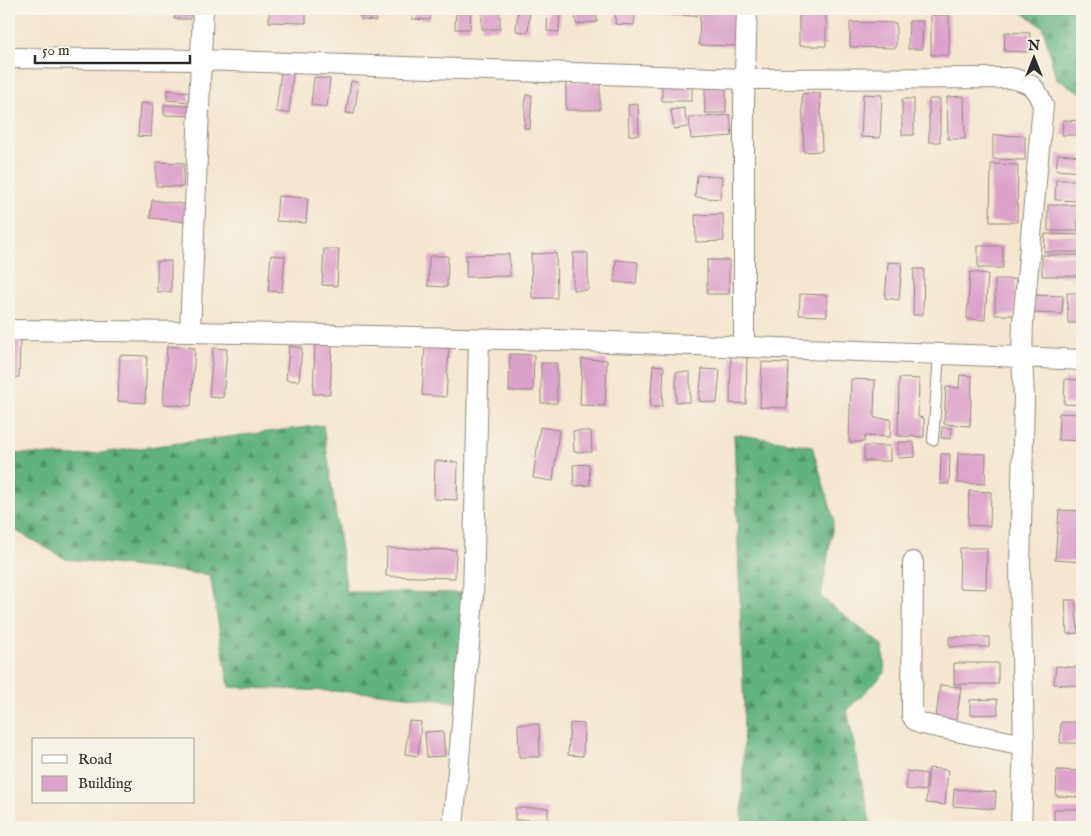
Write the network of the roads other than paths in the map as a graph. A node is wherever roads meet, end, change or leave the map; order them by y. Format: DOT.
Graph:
graph roads {
  1 [pos="203,9"];
  2 [pos="747,9"];
  3 [pos="9,58"];
  4 [pos="202,60"];
  5 [pos="745,79"];
  6 [pos="9,330"];
  7 [pos="190,332"];
  8 [pos="479,340"];
  9 [pos="744,347"];
  10 [pos="939,354"];
  11 [pos="1022,357"];
  12 [pos="1082,360"];
  13 [pos="933,440"];
  14 [pos="913,562"];
  15 [pos="1024,745"];
  16 [pos="453,827"];
  17 [pos="1021,827"];
  1 -- 4 [label="street"];
  2 -- 5 [label="street"];
  3 -- 4 [label="street"];
  4 -- 5 [label="street"];
  4 -- 7 [label="street"];
  5 -- 9 [label="street"];
  5 -- 11 [label="street"];
  6 -- 7 [label="street"];
  7 -- 8 [label="street"];
  8 -- 9 [label="street"];
  8 -- 16 [label="street"];
  9 -- 10 [label="street"];
  10 -- 11 [label="street"];
  10 -- 13 [label="lane"];
  11 -- 12 [label="street"];
  11 -- 15 [label="street"];
  14 -- 15 [label="street"];
  15 -- 17 [label="street"];
}
